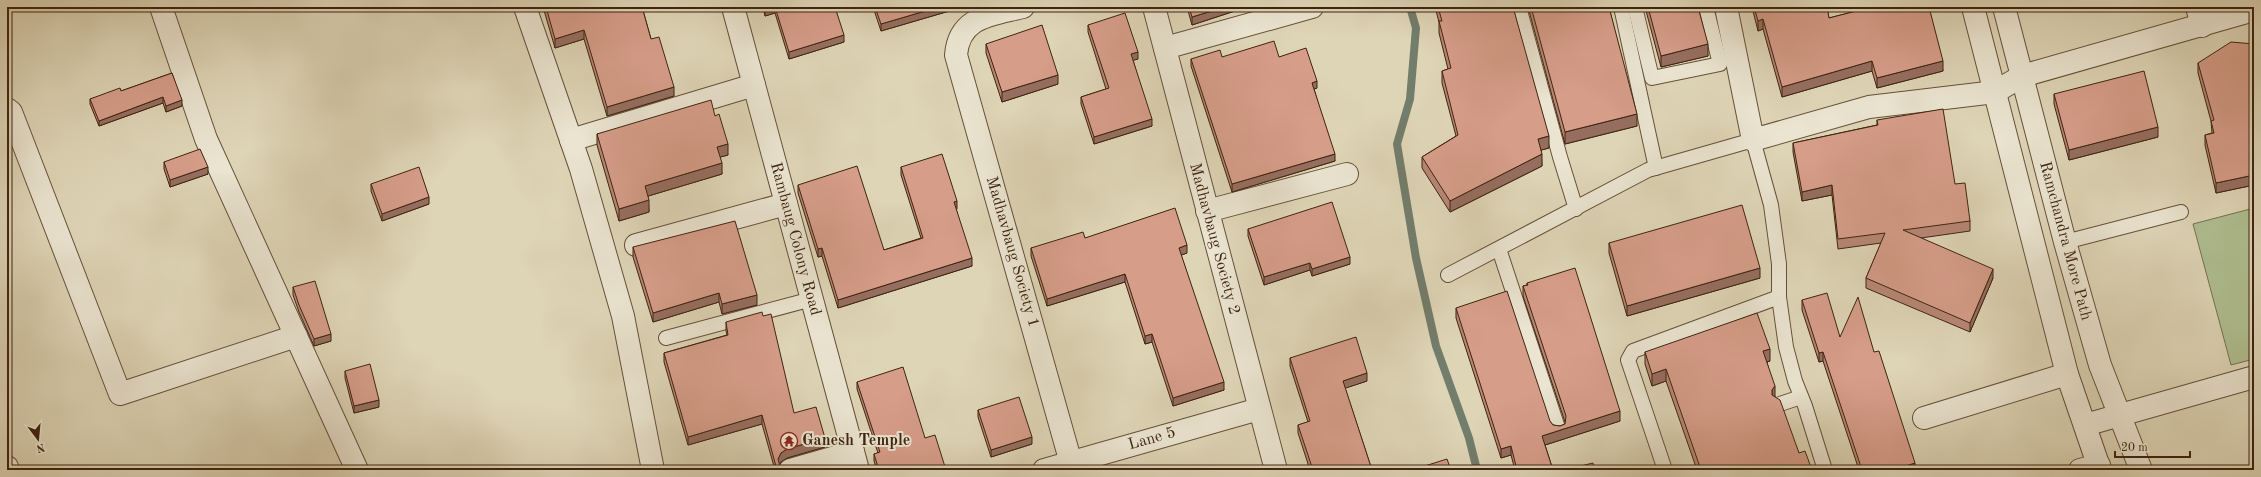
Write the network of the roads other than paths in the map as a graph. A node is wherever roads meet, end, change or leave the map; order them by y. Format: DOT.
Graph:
graph roads {
  1 [pos="161,7"];
  2 [pos="525,7"];
  3 [pos="733,7"];
  4 [pos="1023,7"];
  5 [pos="1154,7"];
  6 [pos="1312,7"];
  7 [pos="1519,7"];
  8 [pos="1621,7"];
  9 [pos="1634,7"];
  10 [pos="1706,7"];
  11 [pos="1726,7"];
  12 [pos="1973,7"];
  13 [pos="2004,7"];
  14 [pos="2254,10"];
  15 [pos="2199,16"];
  16 [pos="1165,48"];
  17 [pos="2022,76"];
  18 [pos="754,85"];
  19 [pos="1995,92"];
  20 [pos="7,109"];
  21 [pos="571,140"];
  22 [pos="1753,140"];
  23 [pos="1656,168"];
  24 [pos="1347,174"];
  25 [pos="786,204"];
  26 [pos="1576,209"];
  27 [pos="1207,211"];
  28 [pos="2181,212"];
  29 [pos="2065,242"];
  30 [pos="636,245"];
  31 [pos="1499,249"];
  32 [pos="1448,275"];
  33 [pos="1780,297"];
  34 [pos="812,299"];
  35 [pos="296,336"];
  36 [pos="666,338"];
  37 [pos="2067,374"];
  38 [pos="2254,377"];
  39 [pos="1801,397"];
  40 [pos="1780,404"];
  41 [pos="1259,409"];
  42 [pos="2120,414"];
  43 [pos="1924,418"];
  44 [pos="2085,425"];
  45 [pos="1558,428"];
  46 [pos="855,461"];
  47 [pos="1072,466"];
  48 [pos="2093,468"];
  49 [pos="357,470"];
  50 [pos="653,470"];
  51 [pos="790,470"];
  52 [pos="1044,470"];
  53 [pos="1276,470"];
  54 [pos="1665,470"];
  55 [pos="1825,470"];
  56 [pos="2141,470"];
  1 -- 35 [label="street"];
  2 -- 21 [label="street"];
  3 -- 18 [label="street, Rambaug Colony Road"];
  4 -- 47 [label="street, Madhavbaug Society 1"];
  5 -- 16 [label="street, Madhavbaug Society 2"];
  6 -- 16 [label="street"];
  7 -- 26 [label="lane"];
  8 -- 23 [label="lane"];
  9 -- 10 [label="lane"];
  11 -- 22 [label="street"];
  12 -- 19 [label="street, Ramchandra More Path"];
  13 -- 17 [label="street, Ramchandra More Path"];
  14 -- 15 [label="street"];
  15 -- 17 [label="street"];
  16 -- 27 [label="street, Madhavbaug Society 2"];
  17 -- 19 [label="street"];
  17 -- 29 [label="street, Ramchandra More Path"];
  18 -- 21 [label="street"];
  18 -- 25 [label="street, Rambaug Colony Road"];
  19 -- 22 [label="street"];
  19 -- 37 [label="street, Ramchandra More Path"];
  20 -- 35 [label="street"];
  21 -- 50 [label="street"];
  22 -- 23 [label="lane"];
  22 -- 33 [label="lane"];
  23 -- 26 [label="lane"];
  24 -- 27 [label="street"];
  25 -- 30 [label="street"];
  25 -- 34 [label="street, Rambaug Colony Road"];
  26 -- 31 [label="lane"];
  27 -- 41 [label="street, Madhavbaug Society 2"];
  28 -- 29 [label="lane"];
  29 -- 42 [label="street, Ramchandra More Path"];
  31 -- 32 [label="lane"];
  31 -- 45 [label="lane"];
  33 -- 39 [label="lane"];
  33 -- 54 [label="lane"];
  34 -- 36 [label="lane"];
  34 -- 46 [label="street, Rambaug Colony Road"];
  35 -- 49 [label="street"];
  37 -- 43 [label="street"];
  37 -- 44 [label="street, Ramchandra More Path"];
  38 -- 42 [label="street"];
  39 -- 40 [label="lane"];
  39 -- 55 [label="lane"];
  41 -- 47 [label="street, Lane 5"];
  41 -- 53 [label="street, Madhavbaug Society 2"];
  42 -- 44 [label="street"];
  42 -- 56 [label="street, Ramchandra More Path"];
  44 -- 48 [label="street, Ramchandra More Path"];
  46 -- 51 [label="street"];
  47 -- 52 [label="street, Lane 5"];
}
